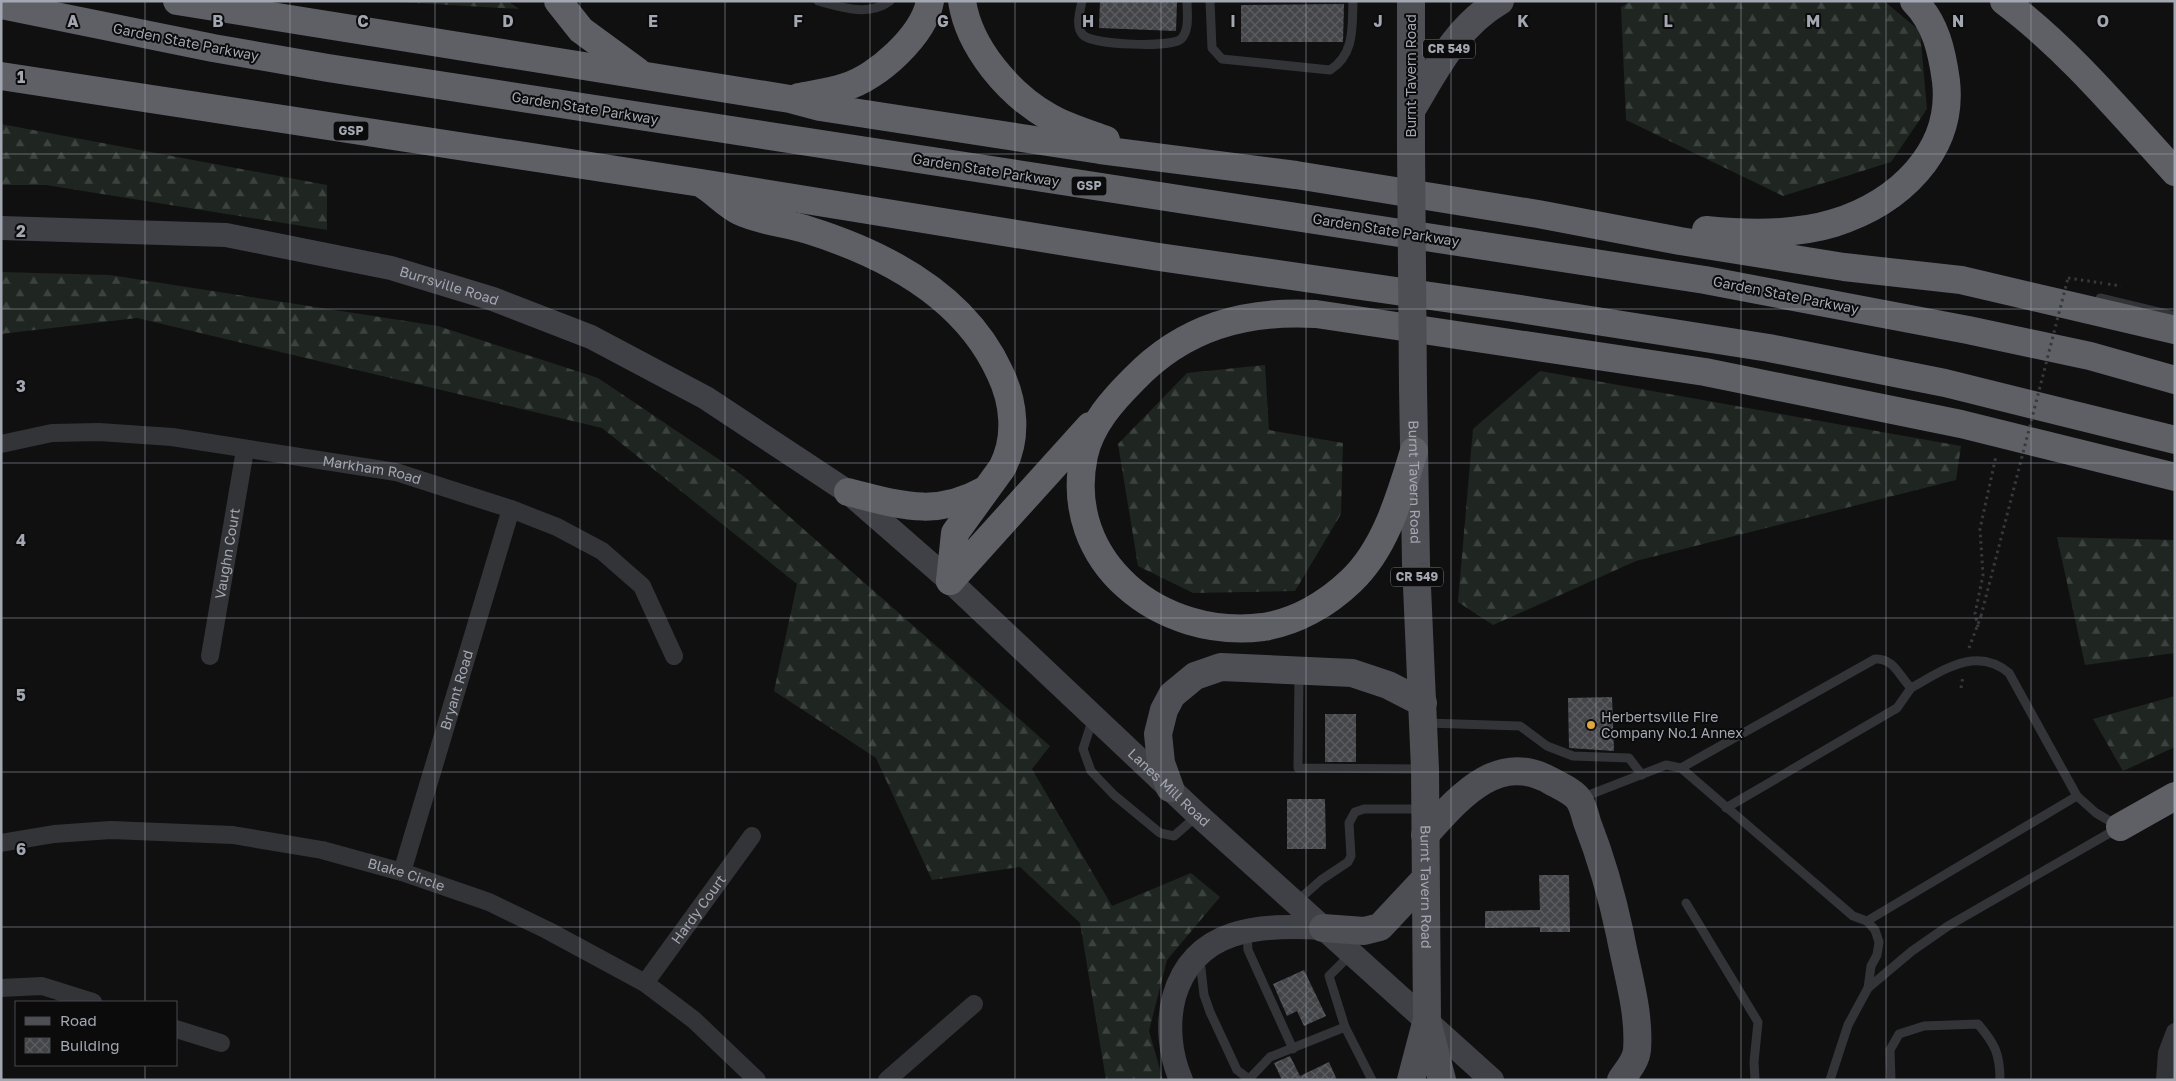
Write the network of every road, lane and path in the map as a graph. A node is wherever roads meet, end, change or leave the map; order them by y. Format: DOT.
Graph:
graph roads {
  1 [pos="177,1"];
  2 [pos="558,1"];
  3 [pos="818,1"];
  4 [pos="890,1"];
  5 [pos="930,1"];
  6 [pos="962,1"];
  7 [pos="1082,1"];
  8 [pos="1187,1"];
  9 [pos="1210,1"];
  10 [pos="1354,1"];
  11 [pos="1411,1"];
  12 [pos="1500,1"];
  13 [pos="1914,1"];
  14 [pos="2004,1"];
  15 [pos="1,5"];
  16 [pos="1,76"];
  17 [pos="645,76"];
  18 [pos="790,99"];
  19 [pos="1412,109"];
  20 [pos="1139,154"];
  21 [pos="2175,172"];
  22 [pos="701,183"];
  23 [pos="1538,214"];
  24 [pos="1,228"];
  25 [pos="1961,280"];
  26 [pos="2007,280"];
  27 [pos="2121,286"];
  28 [pos="2088,296"];
  29 [pos="2175,316"];
  30 [pos="2175,330"];
  31 [pos="2175,380"];
  32 [pos="1108,406"];
  33 [pos="2175,440"];
  34 [pos="1,444"];
  35 [pos="245,450"];
  36 [pos="1414,451"];
  37 [pos="1997,452"];
  38 [pos="2175,477"];
  39 [pos="985,490"];
  40 [pos="848,492"];
  41 [pos="512,509"];
  42 [pos="950,581"];
  43 [pos="1978,627"];
  44 [pos="1970,644"];
  45 [pos="210,656"];
  46 [pos="674,656"];
  47 [pos="1298,670"];
  48 [pos="1911,688"];
  49 [pos="1423,713"];
  50 [pos="1093,717"];
  51 [pos="1681,768"];
  52 [pos="1425,769"];
  53 [pos="1642,774"];
  54 [pos="1170,788"];
  55 [pos="2077,796"];
  56 [pos="2175,796"];
  57 [pos="1579,799"];
  58 [pos="1726,808"];
  59 [pos="1198,815"];
  60 [pos="1425,822"];
  61 [pos="2120,828"];
  62 [pos="752,836"];
  63 [pos="1,843"];
  64 [pos="402,872"];
  65 [pos="1424,880"];
  66 [pos="1295,903"];
  67 [pos="1686,903"];
  68 [pos="1866,921"];
  69 [pos="1323,928"];
  70 [pos="1247,930"];
  71 [pos="1199,952"];
  72 [pos="1351,954"];
  73 [pos="645,983"];
  74 [pos="1,988"];
  75 [pos="1868,988"];
  76 [pos="90,1001"];
  77 [pos="974,1004"];
  78 [pos="1426,1021"];
  79 [pos="1345,1026"];
  80 [pos="178,1030"];
  81 [pos="2175,1032"];
  82 [pos="220,1043"];
  83 [pos="1293,1049"];
  84 [pos="757,1080"];
  85 [pos="887,1080"];
  86 [pos="1181,1080"];
  87 [pos="1248,1080"];
  88 [pos="1372,1080"];
  89 [pos="1412,1080"];
  90 [pos="1442,1080"];
  91 [pos="1492,1080"];
  92 [pos="1621,1080"];
  93 [pos="1755,1080"];
  94 [pos="1830,1080"];
  95 [pos="1891,1080"];
  96 [pos="2000,1080"];
  97 [pos="2165,1080"];
  1 -- 17 [label="highway"];
  2 -- 17 [label="highway"];
  3 -- 4 [label="lane"];
  5 -- 18 [label="highway"];
  6 -- 20 [label="highway"];
  7 -- 8 [label="lane"];
  9 -- 10 [label="lane"];
  11 -- 19 [label="main road, Burnt Tavern Road / CR 549"];
  12 -- 19 [label="main road, CR 549"];
  13 -- 23 [label="highway"];
  14 -- 21 [label="highway"];
  15 -- 31 [label="highway, Garden State Parkway / GSP"];
  16 -- 22 [label="highway, GSP"];
  17 -- 18 [label="highway"];
  18 -- 20 [label="highway"];
  19 -- 36 [label="main road, Burnt Tavern Road / CR 549, bridge"];
  20 -- 23 [label="highway"];
  22 -- 33 [label="highway, GSP"];
  22 -- 39 [label="highway"];
  23 -- 25 [label="highway"];
  24 -- 40 [label="main road, Burrsville Road"];
  25 -- 26 [label="lane"];
  25 -- 30 [label="highway"];
  27 -- 43 [label="path, bridge"];
  28 -- 29 [label="lane"];
  32 -- 36 [label="highway"];
  32 -- 38 [label="highway"];
  32 -- 42 [label="highway"];
  34 -- 35 [label="street, Markham Road"];
  35 -- 41 [label="street, Markham Road"];
  35 -- 45 [label="street, Vaughn Court"];
  36 -- 49 [label="main road, Burnt Tavern Road / CR 549"];
  37 -- 43 [label="path"];
  39 -- 40 [label="highway"];
  39 -- 42 [label="highway"];
  40 -- 42 [label="main road, Lanes Mill Road"];
  41 -- 46 [label="street, Markham Road"];
  41 -- 64 [label="street, Bryant Road"];
  42 -- 50 [label="main road, Lanes Mill Road"];
  43 -- 44 [label="path"];
  47 -- 49 [label="main road"];
  47 -- 52 [label="lane"];
  47 -- 54 [label="main road"];
  48 -- 51 [label="lane"];
  48 -- 55 [label="lane"];
  48 -- 58 [label="lane"];
  49 -- 52 [label="main road, Burnt Tavern Road / CR 549"];
  49 -- 53 [label="lane"];
  50 -- 54 [label="main road, Lanes Mill Road"];
  50 -- 59 [label="lane"];
  51 -- 53 [label="lane"];
  51 -- 58 [label="lane"];
  52 -- 60 [label="main road, Burnt Tavern Road / CR 549"];
  53 -- 57 [label="lane"];
  54 -- 59 [label="main road, Lanes Mill Road"];
  55 -- 61 [label="lane"];
  55 -- 68 [label="lane"];
  56 -- 61 [label="highway"];
  57 -- 60 [label="main road"];
  57 -- 92 [label="main road"];
  58 -- 68 [label="lane"];
  59 -- 66 [label="main road, Lanes Mill Road"];
  60 -- 65 [label="main road, Burnt Tavern Road / CR 549"];
  60 -- 66 [label="lane"];
  61 -- 75 [label="lane"];
  62 -- 73 [label="street, Hardy Court"];
  63 -- 64 [label="street, Blake Circle"];
  64 -- 73 [label="street, Blake Circle"];
  65 -- 69 [label="main road"];
  65 -- 78 [label="main road, Burnt Tavern Road / CR 549"];
  66 -- 69 [label="main road, Lanes Mill Road"];
  67 -- 93 [label="lane"];
  68 -- 75 [label="lane"];
  69 -- 70 [label="main road"];
  69 -- 72 [label="main road, Lanes Mill Road"];
  70 -- 71 [label="main road"];
  70 -- 83 [label="lane"];
  71 -- 86 [label="main road"];
  71 -- 87 [label="lane"];
  72 -- 78 [label="main road, Lanes Mill Road"];
  72 -- 79 [label="lane"];
  73 -- 84 [label="street, Blake Circle"];
  74 -- 76 [label="street"];
  75 -- 94 [label="lane"];
  77 -- 85 [label="street"];
  78 -- 89 [label="main road, Burnt Tavern Road / CR 549"];
  78 -- 90 [label="main road, Burnt Tavern Road"];
  78 -- 91 [label="main road, Lanes Mill Road"];
  79 -- 83 [label="lane"];
  79 -- 88 [label="lane"];
  80 -- 82 [label="street"];
  81 -- 97 [label="street"];
  83 -- 87 [label="lane"];
  95 -- 96 [label="lane"];
}
